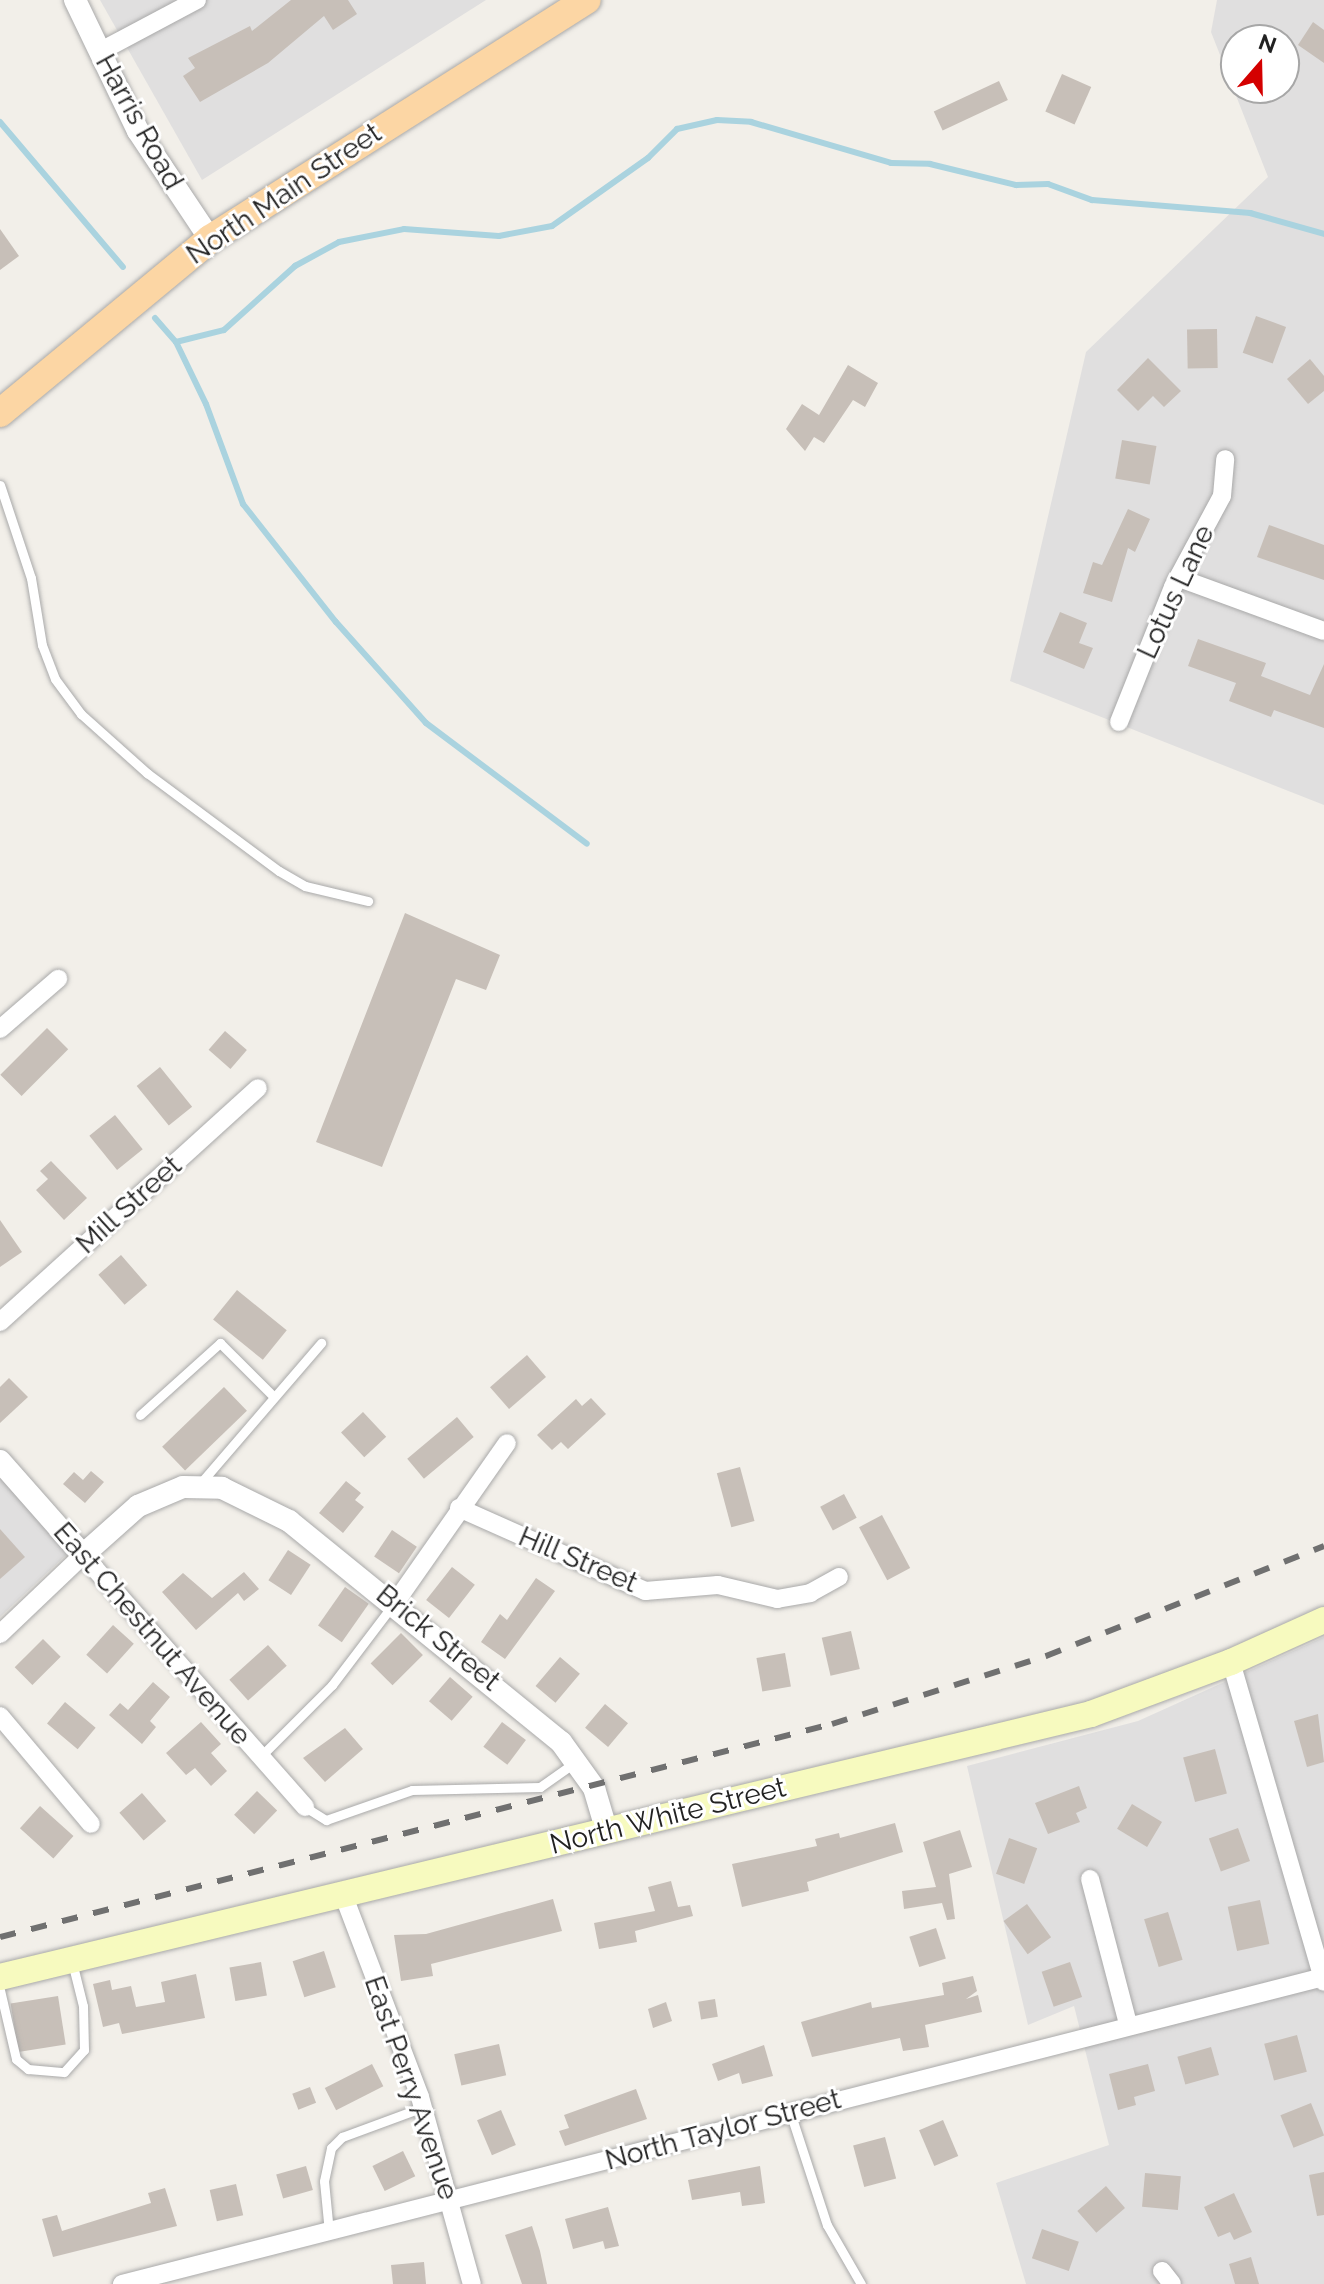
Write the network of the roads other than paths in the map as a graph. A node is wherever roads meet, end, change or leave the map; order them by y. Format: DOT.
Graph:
graph roads {
  1 [pos="75,0"];
  2 [pos="197,0"];
  3 [pos="586,0"];
  4 [pos="99,52"];
  5 [pos="210,239"];
  6 [pos="0,413"];
  7 [pos="1225,459"];
  8 [pos="0,485"];
  9 [pos="1179,578"];
  10 [pos="1324,631"];
  11 [pos="1119,722"];
  12 [pos="368,901"];
  13 [pos="58,979"];
  14 [pos="0,1029"];
  15 [pos="258,1088"];
  16 [pos="0,1322"];
  17 [pos="321,1343"];
  18 [pos="273,1396"];
  19 [pos="140,1415"];
  20 [pos="507,1443"];
  21 [pos="0,1461"];
  22 [pos="198,1486"];
  23 [pos="459,1508"];
  24 [pos="83,1555"];
  25 [pos="839,1577"];
  26 [pos="395,1603"];
  27 [pos="1324,1620"];
  28 [pos="0,1634"];
  29 [pos="1231,1662"];
  30 [pos="0,1716"];
  31 [pos="260,1757"];
  32 [pos="577,1761"];
  33 [pos="305,1807"];
  34 [pos="91,1824"];
  35 [pos="607,1832"];
  36 [pos="1090,1879"];
  37 [pos="343,1894"];
  38 [pos="71,1960"];
  39 [pos="0,1977"];
  40 [pos="1323,1979"];
  41 [pos="0,1990"];
  42 [pos="1128,2024"];
  43 [pos="423,2107"];
  44 [pos="790,2112"];
  45 [pos="451,2201"];
  46 [pos="329,2232"];
  47 [pos="122,2284"];
  48 [pos="472,2284"];
  49 [pos="861,2284"];
  1 -- 4 [label="street, Harris Road"];
  2 -- 4 [label="street"];
  3 -- 5 [label="main road, North Main Street"];
  4 -- 5 [label="street, Harris Road"];
  5 -- 6 [label="main road, North Main Street"];
  7 -- 9 [label="street, Lotus Lane"];
  8 -- 12 [label="lane"];
  9 -- 10 [label="street"];
  9 -- 11 [label="street, Lotus Lane"];
  13 -- 14 [label="street"];
  15 -- 16 [label="street, Mill Street"];
  17 -- 18 [label="lane"];
  18 -- 19 [label="lane"];
  18 -- 22 [label="lane"];
  20 -- 23 [label="street"];
  21 -- 24 [label="street, East Chestnut Avenue"];
  22 -- 24 [label="street"];
  22 -- 26 [label="street, Brick Street"];
  23 -- 25 [label="street, Hill Street"];
  23 -- 26 [label="street"];
  24 -- 28 [label="street"];
  24 -- 31 [label="street, East Chestnut Avenue"];
  26 -- 31 [label="lane"];
  26 -- 32 [label="street, Brick Street"];
  27 -- 29 [label="main road, North White Street"];
  29 -- 35 [label="main road, North White Street"];
  29 -- 40 [label="street"];
  30 -- 34 [label="street"];
  31 -- 33 [label="street, East Chestnut Avenue"];
  32 -- 33 [label="lane"];
  32 -- 35 [label="street, Brick Street"];
  35 -- 37 [label="main road, North White Street"];
  36 -- 42 [label="street"];
  37 -- 38 [label="main road, North White Street"];
  37 -- 43 [label="street, East Perry Avenue"];
  38 -- 39 [label="main road, North White Street"];
  38 -- 41 [label="lane"];
  40 -- 42 [label="street, North Taylor Street"];
  42 -- 44 [label="street, North Taylor Street"];
  43 -- 45 [label="street, East Perry Avenue"];
  43 -- 46 [label="lane"];
  44 -- 45 [label="street, North Taylor Street"];
  44 -- 49 [label="lane"];
  45 -- 46 [label="street, North Taylor Street"];
  45 -- 48 [label="street, East Perry Avenue"];
  46 -- 47 [label="street, North Taylor Street"];
}
